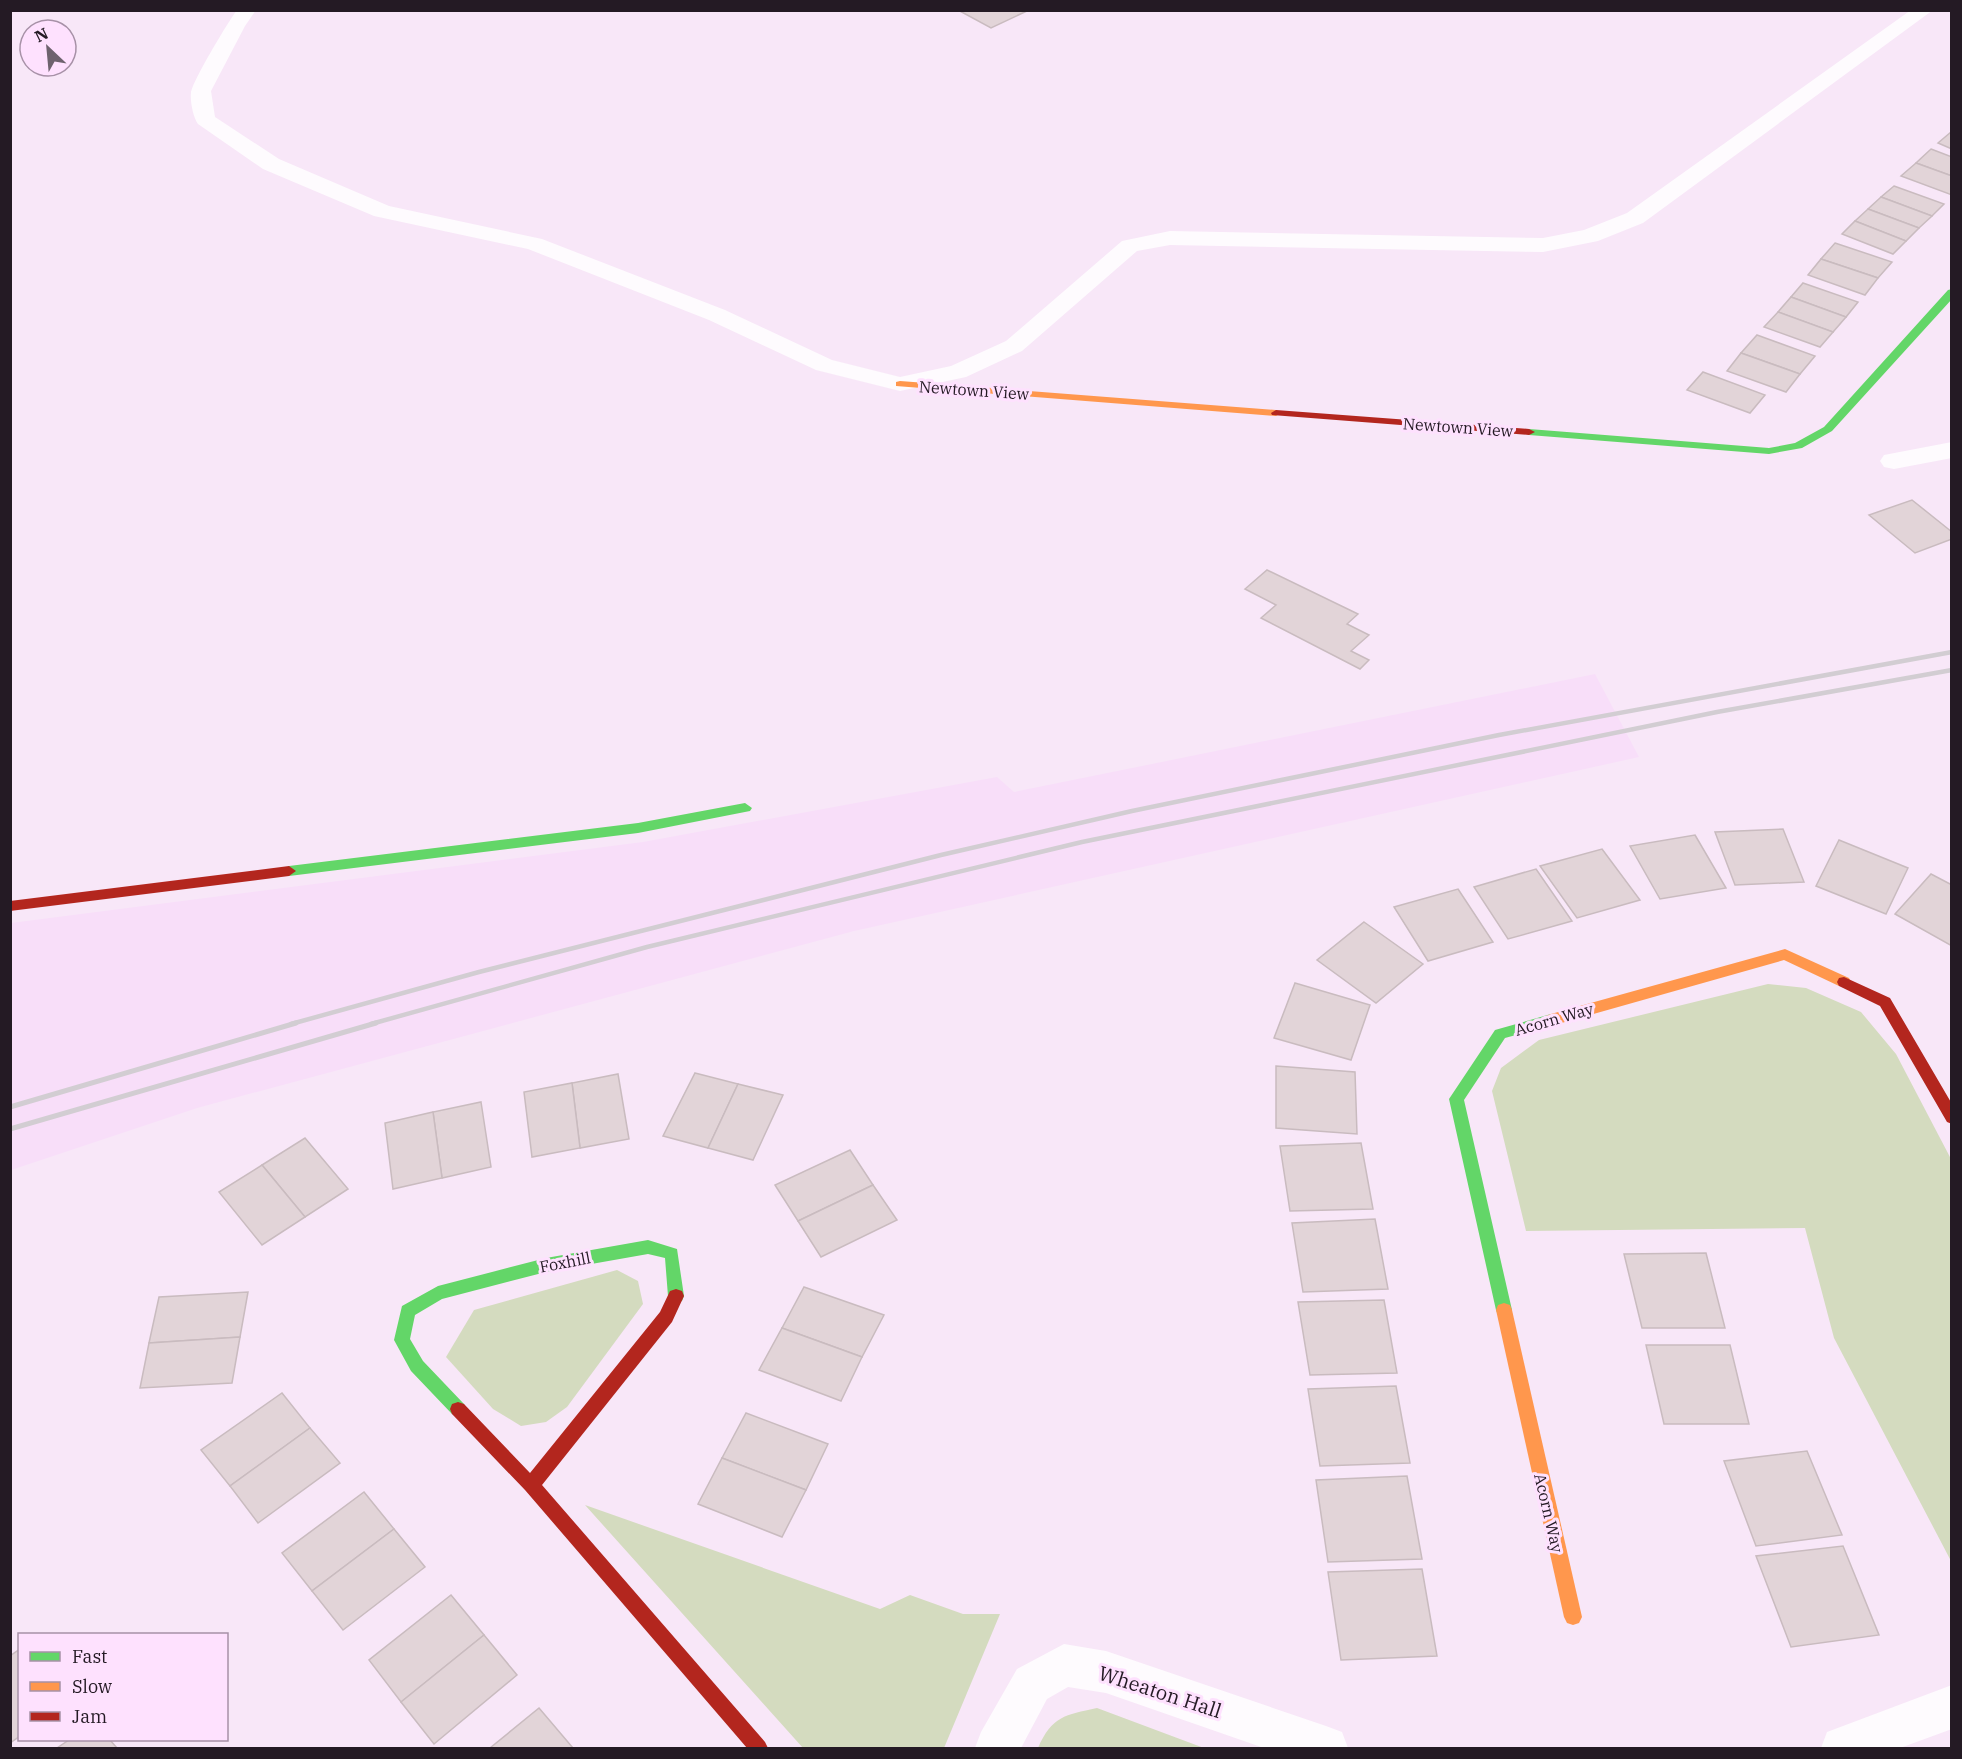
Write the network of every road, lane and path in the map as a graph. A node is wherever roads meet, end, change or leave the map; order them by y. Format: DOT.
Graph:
graph roads {
  1 [pos="247,10"];
  2 [pos="1924,10"];
  3 [pos="1952,292"];
  4 [pos="900,384"];
  5 [pos="1952,450"];
  6 [pos="1894,461"];
  7 [pos="745,808"];
  8 [pos="10,906"];
  9 [pos="1952,1118"];
  10 [pos="531,1485"];
  11 [pos="1573,1617"];
  12 [pos="1952,1707"];
  13 [pos="759,1749"];
  14 [pos="998,1749"];
  15 [pos="1326,1749"];
  16 [pos="1843,1749"];
  1 -- 4 [label="lane"];
  2 -- 4 [label="lane"];
  3 -- 4 [label="street, Newtown View"];
  5 -- 6 [label="street"];
  7 -- 8 [label="street"];
  9 -- 11 [label="street, Acorn Way"];
  10 -- 10 [label="street, Foxhill"];
  10 -- 13 [label="street, Foxhill"];
  12 -- 16 [label="street"];
  14 -- 15 [label="street, Wheaton Hall"];
}
